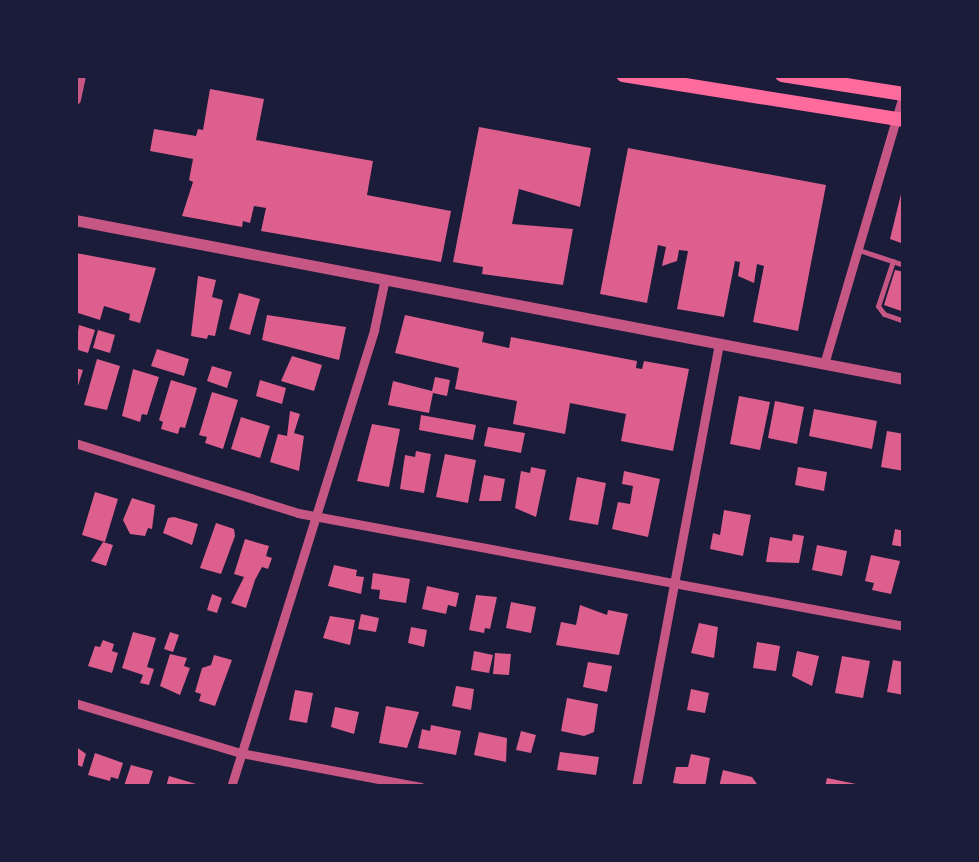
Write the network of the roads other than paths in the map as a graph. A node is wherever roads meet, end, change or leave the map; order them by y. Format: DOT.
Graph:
graph roads {
  1 [pos="80,75"];
  2 [pos="622,75"];
  3 [pos="782,75"];
  4 [pos="801,75"];
  5 [pos="827,82"];
  6 [pos="904,93"];
  7 [pos="75,99"];
  8 [pos="904,120"];
  9 [pos="75,220"];
  10 [pos="856,249"];
  11 [pos="893,261"];
  12 [pos="904,264"];
  13 [pos="384,283"];
  14 [pos="904,321"];
  15 [pos="718,345"];
  16 [pos="824,364"];
  17 [pos="904,380"];
  18 [pos="75,444"];
  19 [pos="315,516"];
  20 [pos="673,584"];
  21 [pos="904,626"];
  22 [pos="75,703"];
  23 [pos="242,754"];
  24 [pos="231,787"];
  25 [pos="422,787"];
  26 [pos="636,787"];
  1 -- 7 [label="street"];
  2 -- 8 [label="main road"];
  3 -- 5 [label="main road"];
  4 -- 5 [label="main road"];
  5 -- 6 [label="main road"];
  6 -- 10 [label="street"];
  9 -- 13 [label="street"];
  10 -- 11 [label="lane"];
  10 -- 16 [label="street"];
  11 -- 12 [label="lane"];
  11 -- 14 [label="lane"];
  13 -- 15 [label="street"];
  13 -- 19 [label="street"];
  15 -- 16 [label="street"];
  15 -- 20 [label="street"];
  16 -- 17 [label="street"];
  18 -- 19 [label="street"];
  19 -- 20 [label="street"];
  19 -- 23 [label="street"];
  20 -- 21 [label="street"];
  20 -- 26 [label="street"];
  22 -- 23 [label="street"];
  23 -- 24 [label="street"];
  23 -- 25 [label="street"];
}
